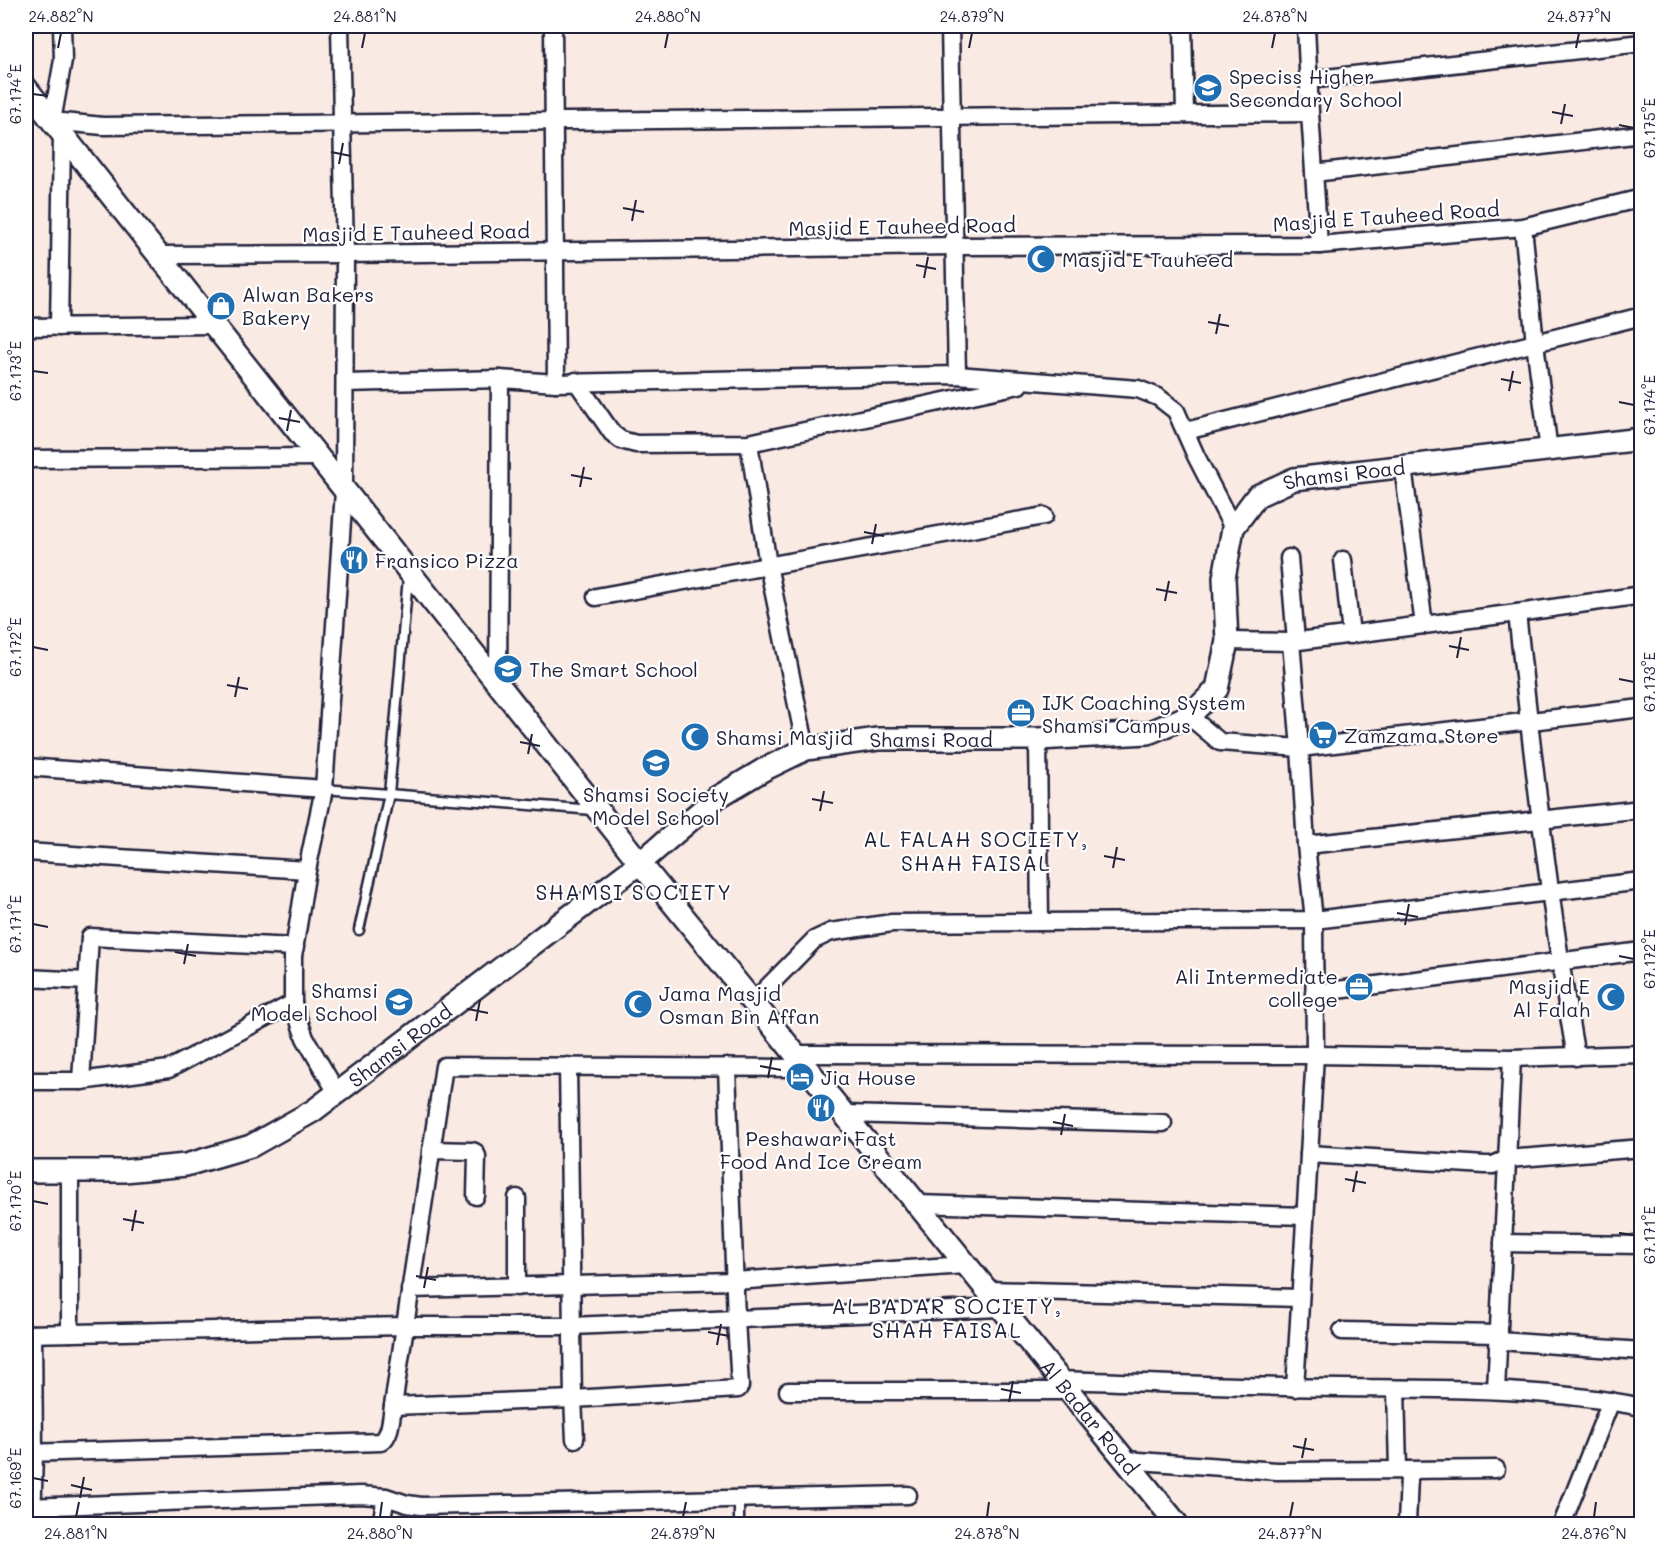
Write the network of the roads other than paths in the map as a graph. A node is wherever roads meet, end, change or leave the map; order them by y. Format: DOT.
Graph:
graph roads {
  1 [pos="62,26"];
  2 [pos="340,26"];
  3 [pos="553,26"];
  4 [pos="950,26"];
  5 [pos="1183,26"];
  6 [pos="1306,26"];
  7 [pos="1641,43"];
  8 [pos="1308,80"];
  9 [pos="27,95"];
  10 [pos="1310,112"];
  11 [pos="1185,114"];
  12 [pos="952,115"];
  13 [pos="553,120"];
  14 [pos="342,123"];
  15 [pos="57,128"];
  16 [pos="1641,134"];
  17 [pos="1314,173"];
  18 [pos="1641,198"];
  19 [pos="1523,227"];
  20 [pos="1318,245"];
  21 [pos="955,246"];
  22 [pos="555,252"];
  23 [pos="345,254"];
  24 [pos="158,255"];
  25 [pos="1641,316"];
  26 [pos="213,325"];
  27 [pos="26,327"];
  28 [pos="59,327"];
  29 [pos="1535,343"];
  30 [pos="957,375"];
  31 [pos="500,379"];
  32 [pos="576,381"];
  33 [pos="1036,381"];
  34 [pos="556,382"];
  35 [pos="345,383"];
  36 [pos="1186,431"];
  37 [pos="1641,439"];
  38 [pos="749,443"];
  39 [pos="1549,451"];
  40 [pos="318,457"];
  41 [pos="26,459"];
  42 [pos="1403,467"];
  43 [pos="344,491"];
  44 [pos="1044,516"];
  45 [pos="1233,528"];
  46 [pos="1289,558"];
  47 [pos="1343,560"];
  48 [pos="768,565"];
  49 [pos="409,572"];
  50 [pos="1641,595"];
  51 [pos="596,597"];
  52 [pos="1517,613"];
  53 [pos="1424,625"];
  54 [pos="1351,635"];
  55 [pos="1227,641"];
  56 [pos="1293,642"];
  57 [pos="498,683"];
  58 [pos="1641,708"];
  59 [pos="1189,716"];
  60 [pos="1529,722"];
  61 [pos="1038,739"];
  62 [pos="1300,748"];
  63 [pos="806,749"];
  64 [pos="26,767"];
  65 [pos="324,789"];
  66 [pos="389,794"];
  67 [pos="1641,809"];
  68 [pos="598,811"];
  69 [pos="1542,820"];
  70 [pos="1306,844"];
  71 [pos="26,852"];
  72 [pos="640,864"];
  73 [pos="307,870"];
  74 [pos="1641,881"];
  75 [pos="1550,892"];
  76 [pos="1314,920"];
  77 [pos="1040,922"];
  78 [pos="359,930"];
  79 [pos="295,947"];
  80 [pos="1641,951"];
  81 [pos="1559,962"];
  82 [pos="26,978"];
  83 [pos="87,981"];
  84 [pos="1314,993"];
  85 [pos="753,1002"];
  86 [pos="292,1003"];
  87 [pos="1641,1054"];
  88 [pos="1315,1055"];
  89 [pos="1576,1057"];
  90 [pos="1512,1058"];
  91 [pos="801,1061"];
  92 [pos="568,1066"];
  93 [pos="726,1067"];
  94 [pos="26,1081"];
  95 [pos="81,1081"];
  96 [pos="337,1093"];
  97 [pos="845,1114"];
  98 [pos="1163,1123"];
  99 [pos="1641,1148"];
  100 [pos="431,1150"];
  101 [pos="1309,1154"];
  102 [pos="1507,1159"];
  103 [pos="26,1171"];
  104 [pos="70,1171"];
  105 [pos="476,1196"];
  106 [pos="517,1198"];
  107 [pos="917,1204"];
  108 [pos="1305,1216"];
  109 [pos="1503,1243"];
  110 [pos="1641,1245"];
  111 [pos="965,1265"];
  112 [pos="734,1281"];
  113 [pos="571,1286"];
  114 [pos="517,1287"];
  115 [pos="410,1288"];
  116 [pos="987,1290"];
  117 [pos="1300,1298"];
  118 [pos="1001,1308"];
  119 [pos="736,1320"];
  120 [pos="405,1326"];
  121 [pos="572,1326"];
  122 [pos="1342,1330"];
  123 [pos="70,1333"];
  124 [pos="29,1334"];
  125 [pos="1499,1337"];
  126 [pos="1641,1351"];
  127 [pos="1064,1386"];
  128 [pos="1295,1388"];
  129 [pos="1396,1389"];
  130 [pos="1496,1390"];
  131 [pos="788,1391"];
  132 [pos="573,1399"];
  133 [pos="1611,1401"];
  134 [pos="393,1406"];
  135 [pos="1641,1407"];
  136 [pos="575,1438"];
  137 [pos="30,1453"];
  138 [pos="1125,1460"];
  139 [pos="1402,1469"];
  140 [pos="1496,1469"];
  141 [pos="908,1495"];
  142 [pos="386,1497"];
  143 [pos="739,1498"];
  144 [pos="29,1507"];
  145 [pos="32,1524"];
  146 [pos="381,1524"];
  147 [pos="739,1524"];
  148 [pos="1177,1524"];
  149 [pos="1407,1524"];
  150 [pos="1562,1524"];
  1 -- 15 [label="street"];
  2 -- 14 [label="street"];
  3 -- 13 [label="street"];
  4 -- 12 [label="street"];
  5 -- 11 [label="street"];
  6 -- 8 [label="street"];
  7 -- 8 [label="street"];
  8 -- 10 [label="street"];
  9 -- 15 [label="street, Al Badar Road"];
  10 -- 11 [label="street"];
  10 -- 17 [label="street"];
  11 -- 12 [label="street"];
  12 -- 13 [label="street"];
  12 -- 21 [label="street"];
  13 -- 14 [label="street"];
  13 -- 22 [label="street"];
  14 -- 15 [label="street"];
  14 -- 23 [label="street"];
  15 -- 24 [label="street, Al Badar Road"];
  15 -- 28 [label="street"];
  16 -- 17 [label="street"];
  17 -- 20 [label="street"];
  18 -- 19 [label="street, Masjid E Tauheed Road"];
  19 -- 20 [label="street, Masjid E Tauheed Road"];
  19 -- 29 [label="street"];
  20 -- 21 [label="street, Masjid E Tauheed Road"];
  21 -- 22 [label="street, Masjid E Tauheed Road"];
  21 -- 30 [label="street"];
  22 -- 23 [label="street, Masjid E Tauheed Road"];
  22 -- 34 [label="street"];
  23 -- 24 [label="street, Masjid E Tauheed Road"];
  23 -- 35 [label="street"];
  24 -- 26 [label="street, Al Badar Road"];
  25 -- 29 [label="street"];
  26 -- 28 [label="street"];
  26 -- 40 [label="street, Al Badar Road"];
  27 -- 28 [label="street"];
  29 -- 36 [label="street"];
  29 -- 39 [label="street"];
  30 -- 32 [label="street"];
  30 -- 33 [label="street"];
  31 -- 34 [label="street"];
  31 -- 35 [label="street"];
  31 -- 57 [label="street"];
  32 -- 34 [label="street"];
  32 -- 38 [label="street"];
  33 -- 36 [label="street"];
  33 -- 38 [label="street"];
  35 -- 43 [label="street"];
  36 -- 45 [label="street"];
  37 -- 39 [label="street, Shamsi Road"];
  38 -- 48 [label="street"];
  39 -- 42 [label="street, Shamsi Road"];
  40 -- 41 [label="street"];
  40 -- 43 [label="street, Al Badar Road"];
  42 -- 45 [label="street, Shamsi Road"];
  42 -- 53 [label="street"];
  43 -- 49 [label="street, Al Badar Road"];
  43 -- 65 [label="street"];
  44 -- 48 [label="street"];
  45 -- 55 [label="street, Shamsi Road"];
  46 -- 56 [label="street"];
  47 -- 54 [label="street"];
  48 -- 51 [label="street"];
  48 -- 63 [label="street"];
  49 -- 57 [label="street, Al Badar Road"];
  49 -- 66 [label="lane"];
  50 -- 52 [label="street"];
  52 -- 53 [label="street"];
  52 -- 60 [label="street"];
  53 -- 54 [label="street"];
  54 -- 56 [label="street"];
  55 -- 56 [label="street"];
  55 -- 59 [label="street, Shamsi Road"];
  56 -- 62 [label="street"];
  57 -- 68 [label="street, Al Badar Road"];
  58 -- 60 [label="street"];
  59 -- 61 [label="street, Shamsi Road"];
  59 -- 62 [label="street"];
  60 -- 62 [label="street"];
  60 -- 69 [label="street"];
  61 -- 63 [label="street, Shamsi Road"];
  61 -- 77 [label="street"];
  62 -- 70 [label="street"];
  63 -- 72 [label="street, Shamsi Road"];
  64 -- 65 [label="street"];
  65 -- 66 [label="lane"];
  65 -- 73 [label="street"];
  66 -- 68 [label="lane"];
  66 -- 78 [label="lane"];
  67 -- 69 [label="street"];
  68 -- 72 [label="street, Al Badar Road"];
  69 -- 70 [label="street"];
  69 -- 75 [label="street"];
  70 -- 76 [label="street"];
  71 -- 73 [label="street"];
  72 -- 85 [label="street, Al Badar Road"];
  72 -- 96 [label="street, Shamsi Road"];
  73 -- 79 [label="street"];
  74 -- 75 [label="street"];
  75 -- 76 [label="street"];
  75 -- 81 [label="street"];
  76 -- 77 [label="street"];
  76 -- 84 [label="street"];
  77 -- 85 [label="street"];
  79 -- 83 [label="street"];
  79 -- 86 [label="street"];
  80 -- 81 [label="street"];
  81 -- 84 [label="street"];
  81 -- 89 [label="street"];
  82 -- 83 [label="street"];
  83 -- 95 [label="street"];
  84 -- 88 [label="street"];
  85 -- 91 [label="street, Al Badar Road"];
  86 -- 95 [label="street"];
  86 -- 96 [label="street"];
  87 -- 89 [label="street"];
  88 -- 90 [label="street"];
  88 -- 91 [label="street"];
  88 -- 101 [label="street"];
  89 -- 90 [label="street"];
  90 -- 102 [label="street"];
  91 -- 93 [label="street"];
  91 -- 97 [label="street, Al Badar Road"];
  92 -- 93 [label="street"];
  92 -- 100 [label="street"];
  92 -- 113 [label="street"];
  93 -- 112 [label="street"];
  94 -- 95 [label="street"];
  96 -- 104 [label="street, Shamsi Road"];
  97 -- 98 [label="street"];
  97 -- 107 [label="street, Al Badar Road"];
  99 -- 102 [label="street"];
  100 -- 105 [label="street"];
  100 -- 115 [label="street"];
  101 -- 102 [label="street"];
  101 -- 108 [label="street"];
  102 -- 109 [label="street"];
  103 -- 104 [label="street, Shamsi Road"];
  104 -- 123 [label="street"];
  106 -- 114 [label="street"];
  107 -- 108 [label="street"];
  107 -- 111 [label="street, Al Badar Road"];
  108 -- 117 [label="street"];
  109 -- 110 [label="street"];
  109 -- 125 [label="street"];
  111 -- 112 [label="street"];
  111 -- 116 [label="street, Al Badar Road"];
  112 -- 113 [label="street"];
  112 -- 119 [label="street"];
  113 -- 114 [label="street"];
  113 -- 121 [label="street"];
  114 -- 115 [label="street"];
  115 -- 120 [label="street"];
  116 -- 117 [label="street"];
  116 -- 118 [label="street, Al Badar Road"];
  117 -- 128 [label="street"];
  118 -- 119 [label="street"];
  118 -- 127 [label="street, Al Badar Road"];
  119 -- 121 [label="street"];
  119 -- 132 [label="street"];
  120 -- 121 [label="street"];
  120 -- 123 [label="street"];
  120 -- 134 [label="street"];
  121 -- 132 [label="street"];
  122 -- 125 [label="street"];
  123 -- 124 [label="street"];
  124 -- 137 [label="street"];
  125 -- 126 [label="street"];
  125 -- 130 [label="street"];
  127 -- 128 [label="street"];
  127 -- 131 [label="street"];
  127 -- 138 [label="street, Al Badar Road"];
  128 -- 129 [label="street"];
  129 -- 130 [label="street"];
  129 -- 139 [label="street"];
  130 -- 133 [label="street"];
  132 -- 134 [label="street"];
  132 -- 136 [label="street"];
  133 -- 135 [label="street"];
  133 -- 150 [label="street"];
  134 -- 137 [label="street"];
  137 -- 144 [label="street"];
  138 -- 139 [label="street"];
  138 -- 148 [label="street, Al Badar Road"];
  139 -- 140 [label="street"];
  139 -- 149 [label="street"];
  141 -- 143 [label="street"];
  142 -- 143 [label="street"];
  142 -- 144 [label="street"];
  142 -- 146 [label="street"];
  143 -- 147 [label="lane"];
  144 -- 145 [label="street"];
}
